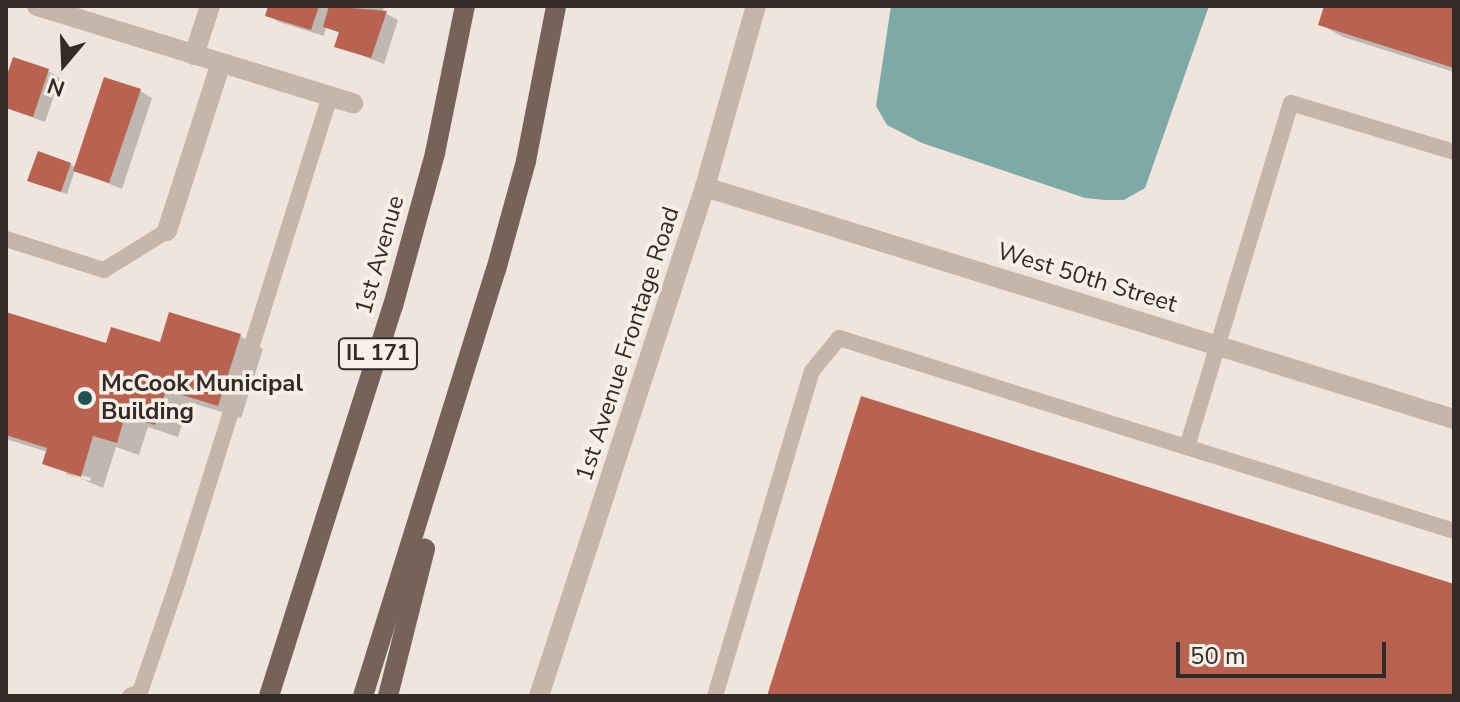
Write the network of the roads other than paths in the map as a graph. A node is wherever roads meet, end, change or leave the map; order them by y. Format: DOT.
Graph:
graph roads {
  1 [pos="37,6"];
  2 [pos="210,6"];
  3 [pos="465,6"];
  4 [pos="556,6"];
  5 [pos="756,6"];
  6 [pos="194,55"];
  7 [pos="221,63"];
  8 [pos="330,96"];
  9 [pos="353,103"];
  10 [pos="1454,152"];
  11 [pos="705,187"];
  12 [pos="167,231"];
  13 [pos="6,239"];
  14 [pos="1217,346"];
  15 [pos="462,390"];
  16 [pos="1454,419"];
  17 [pos="1187,447"];
  18 [pos="1454,531"];
  19 [pos="130,696"];
  20 [pos="269,696"];
  21 [pos="363,696"];
  22 [pos="388,696"];
  23 [pos="539,696"];
  24 [pos="715,696"];
  1 -- 6 [label="street"];
  2 -- 6 [label="street"];
  3 -- 20 [label="main road, 1st Avenue / IL 171"];
  4 -- 15 [label="main road"];
  5 -- 11 [label="street, 1st Avenue Frontage Road"];
  6 -- 7 [label="street"];
  7 -- 8 [label="street"];
  7 -- 12 [label="street"];
  8 -- 9 [label="street"];
  8 -- 19 [label="lane"];
  10 -- 14 [label="lane"];
  11 -- 14 [label="street, West 50th Street"];
  11 -- 23 [label="street, 1st Avenue Frontage Road"];
  12 -- 13 [label="lane"];
  14 -- 16 [label="street, West 50th Street"];
  14 -- 17 [label="lane"];
  15 -- 21 [label="main road"];
  15 -- 22 [label="main road"];
  17 -- 18 [label="lane"];
  17 -- 24 [label="lane"];
}
